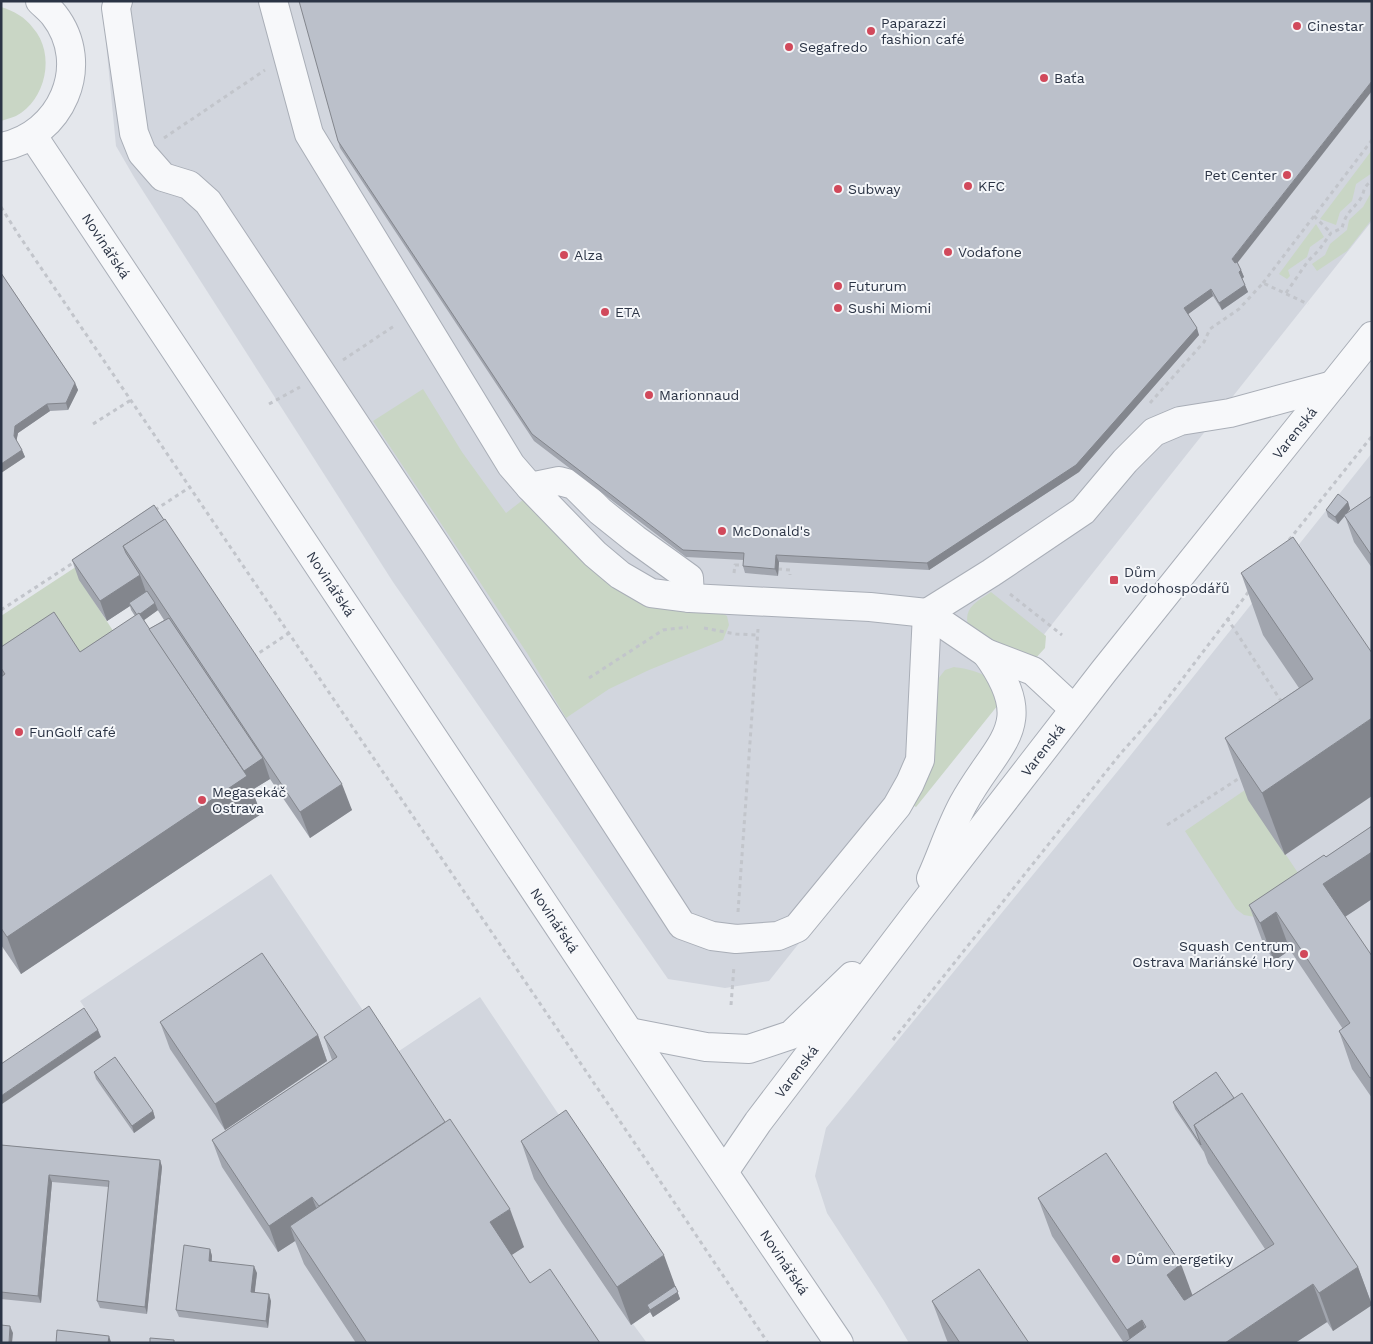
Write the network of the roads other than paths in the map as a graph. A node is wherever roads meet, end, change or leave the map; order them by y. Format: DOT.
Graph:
graph roads {
  1 [pos="40,1"];
  2 [pos="118,1"];
  3 [pos="273,1"];
  4 [pos="32,136"];
  5 [pos="1,147"];
  6 [pos="1372,336"];
  7 [pos="1333,385"];
  8 [pos="530,487"];
  9 [pos="690,598"];
  10 [pos="927,613"];
  11 [pos="986,653"];
  12 [pos="1074,710"];
  13 [pos="916,914"];
  14 [pos="629,1032"];
  15 [pos="724,1172"];
  16 [pos="839,1343"];
  1 -- 4 [label="street"];
  2 -- 10 [label="street"];
  3 -- 8 [label="street"];
  4 -- 5 [label="street"];
  4 -- 14 [label="street, Novinářská"];
  6 -- 7 [label="street, Varenská"];
  7 -- 10 [label="street"];
  7 -- 12 [label="street, Varenská"];
  8 -- 9 [label="street"];
  8 -- 9 [label="street"];
  9 -- 10 [label="street"];
  10 -- 11 [label="street"];
  11 -- 12 [label="street"];
  11 -- 13 [label="street"];
  12 -- 13 [label="street, Varenská"];
  13 -- 14 [label="street"];
  13 -- 15 [label="street, Varenská"];
  14 -- 15 [label="street, Novinářská"];
  15 -- 16 [label="street, Novinářská"];
}
